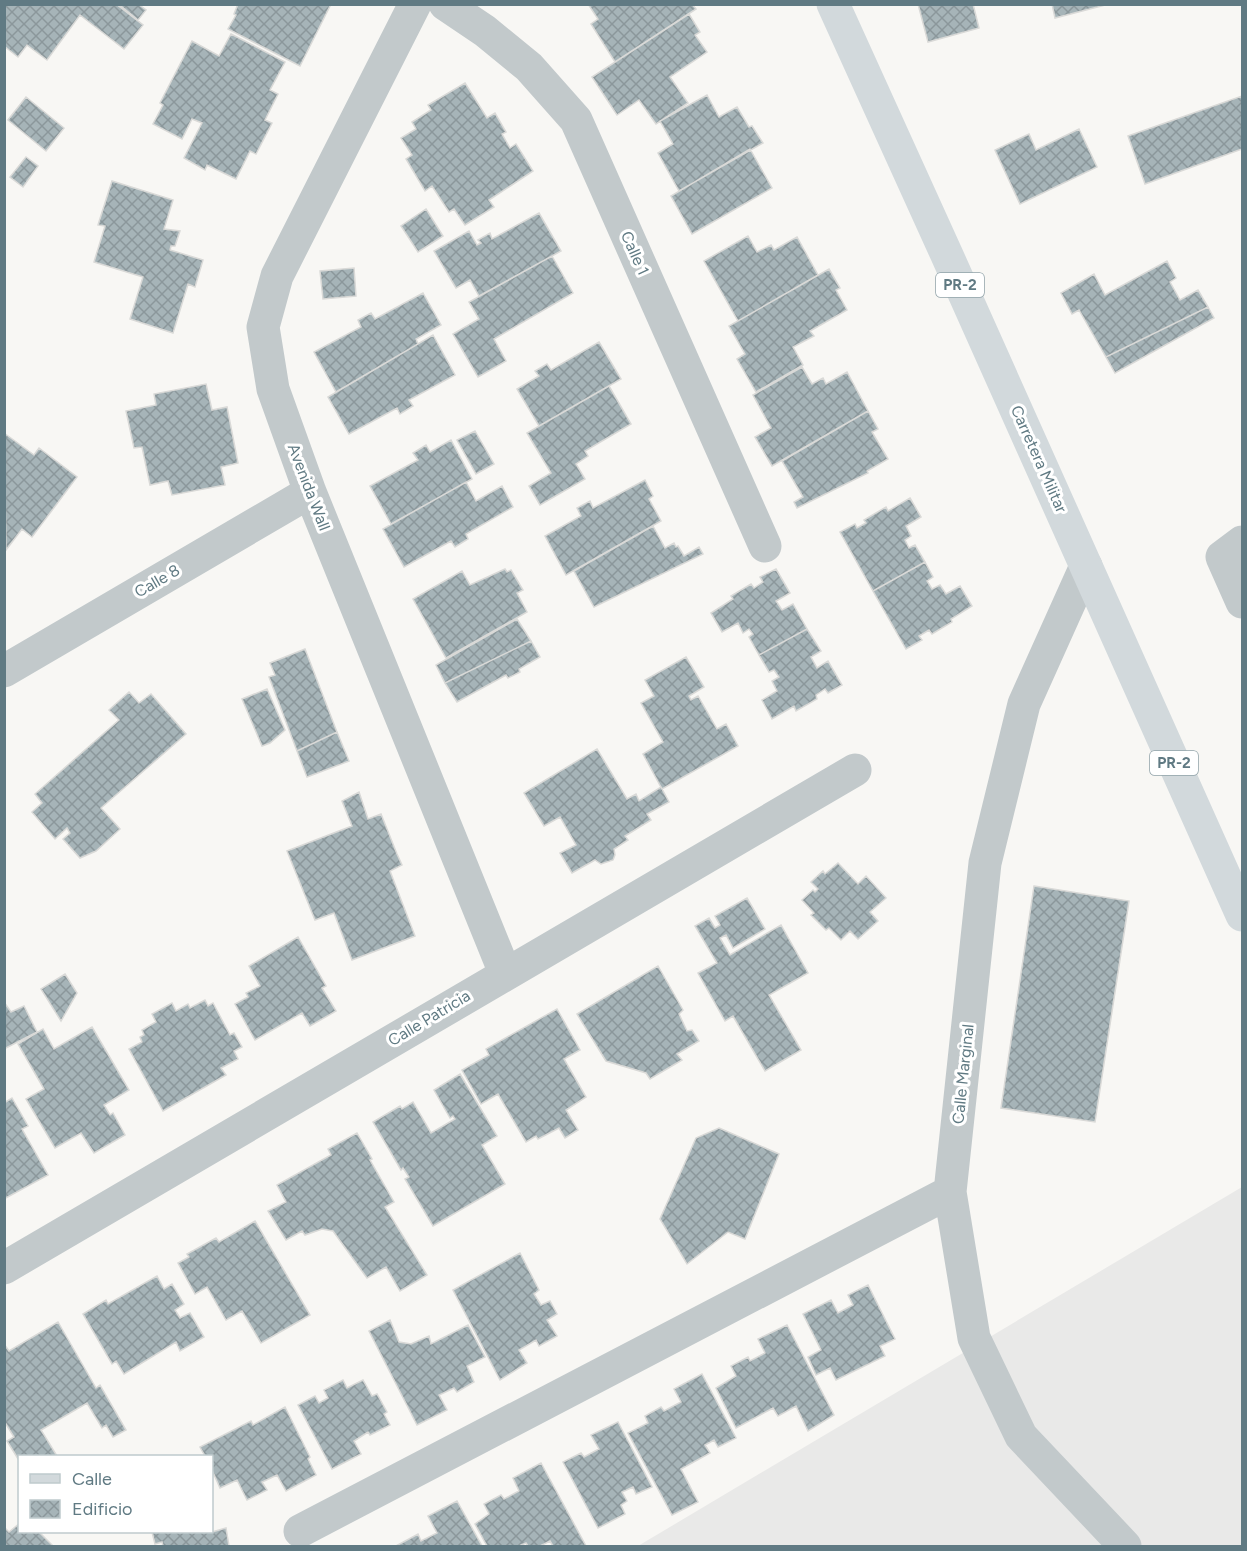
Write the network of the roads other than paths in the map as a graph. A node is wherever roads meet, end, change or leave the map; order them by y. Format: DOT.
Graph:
graph roads {
  1 [pos="415,4"];
  2 [pos="446,4"];
  3 [pos="833,4"];
  4 [pos="310,492"];
  5 [pos="1242,542"];
  6 [pos="765,546"];
  7 [pos="1086,566"];
  8 [pos="1242,602"];
  9 [pos="4,671"];
  10 [pos="855,770"];
  11 [pos="1242,915"];
  12 [pos="505,973"];
  13 [pos="950,1192"];
  14 [pos="4,1268"];
  15 [pos="300,1531"];
  16 [pos="1125,1546"];
  1 -- 4 [label="street, Avenida Wall"];
  2 -- 6 [label="street, Calle 1"];
  3 -- 7 [label="main road, Carretera Militar / PR-2"];
  4 -- 9 [label="street, Calle 8"];
  4 -- 12 [label="street, Avenida Wall"];
  5 -- 8 [label="street"];
  7 -- 11 [label="main road, Carretera Militar / PR-2"];
  7 -- 13 [label="street, Calle Marginal"];
  10 -- 12 [label="street, Calle Patricia"];
  12 -- 14 [label="street, Calle Patricia"];
  13 -- 15 [label="street"];
  13 -- 16 [label="street, Calle Marginal"];
}
